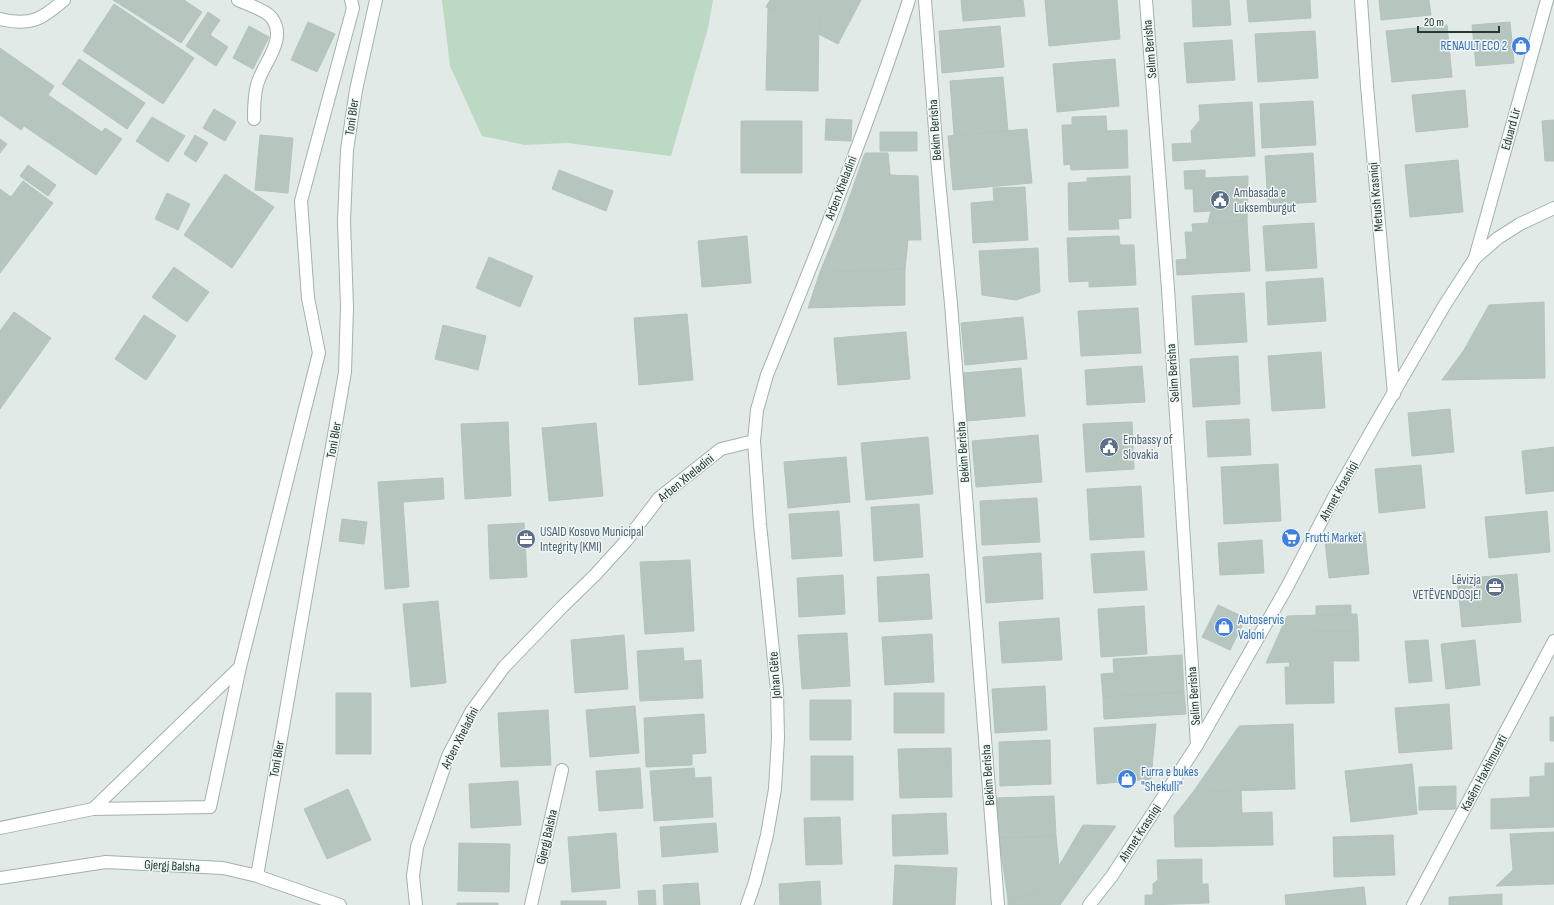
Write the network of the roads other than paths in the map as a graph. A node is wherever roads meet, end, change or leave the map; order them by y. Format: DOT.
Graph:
graph roads {
  1 [pos="64,0"];
  2 [pos="238,0"];
  3 [pos="351,0"];
  4 [pos="376,0"];
  5 [pos="910,0"];
  6 [pos="925,0"];
  7 [pos="1146,0"];
  8 [pos="1361,0"];
  9 [pos="1548,4"];
  10 [pos="0,19"];
  11 [pos="254,119"];
  12 [pos="1554,208"];
  13 [pos="1475,258"];
  14 [pos="1394,394"];
  15 [pos="754,441"];
  16 [pos="1554,641"];
  17 [pos="240,667"];
  18 [pos="1197,745"];
  19 [pos="562,770"];
  20 [pos="92,809"];
  21 [pos="0,828"];
  22 [pos="257,876"];
  23 [pos="0,878"];
  24 [pos="340,905"];
  25 [pos="416,905"];
  26 [pos="531,905"];
  27 [pos="747,905"];
  28 [pos="998,905"];
  29 [pos="1089,905"];
  30 [pos="1413,905"];
  1 -- 10 [label="street"];
  2 -- 11 [label="street"];
  3 -- 17 [label="street"];
  4 -- 22 [label="street, Toni Bler"];
  5 -- 15 [label="street, Arben Xheladini"];
  6 -- 28 [label="street, Bekim Berisha"];
  7 -- 18 [label="street, Selim Berisha"];
  8 -- 14 [label="street, Metush Krasniqi"];
  9 -- 13 [label="street, Eduard Lir"];
  12 -- 13 [label="street, Ahmet Krasniqi"];
  13 -- 14 [label="street, Ahmet Krasniqi"];
  14 -- 18 [label="street, Ahmet Krasniqi"];
  15 -- 25 [label="street, Arben Xheladini"];
  15 -- 27 [label="street, Johan Gëte"];
  16 -- 30 [label="street, Kasëm Haxhimurati"];
  17 -- 20 [label="street"];
  17 -- 20 [label="street"];
  18 -- 29 [label="street, Ahmet Krasniqi"];
  19 -- 26 [label="street, Gjergj Balsha"];
  20 -- 21 [label="street"];
  22 -- 23 [label="street, Gjergj Balsha"];
  22 -- 24 [label="street, Gjergj Balsha"];
}
